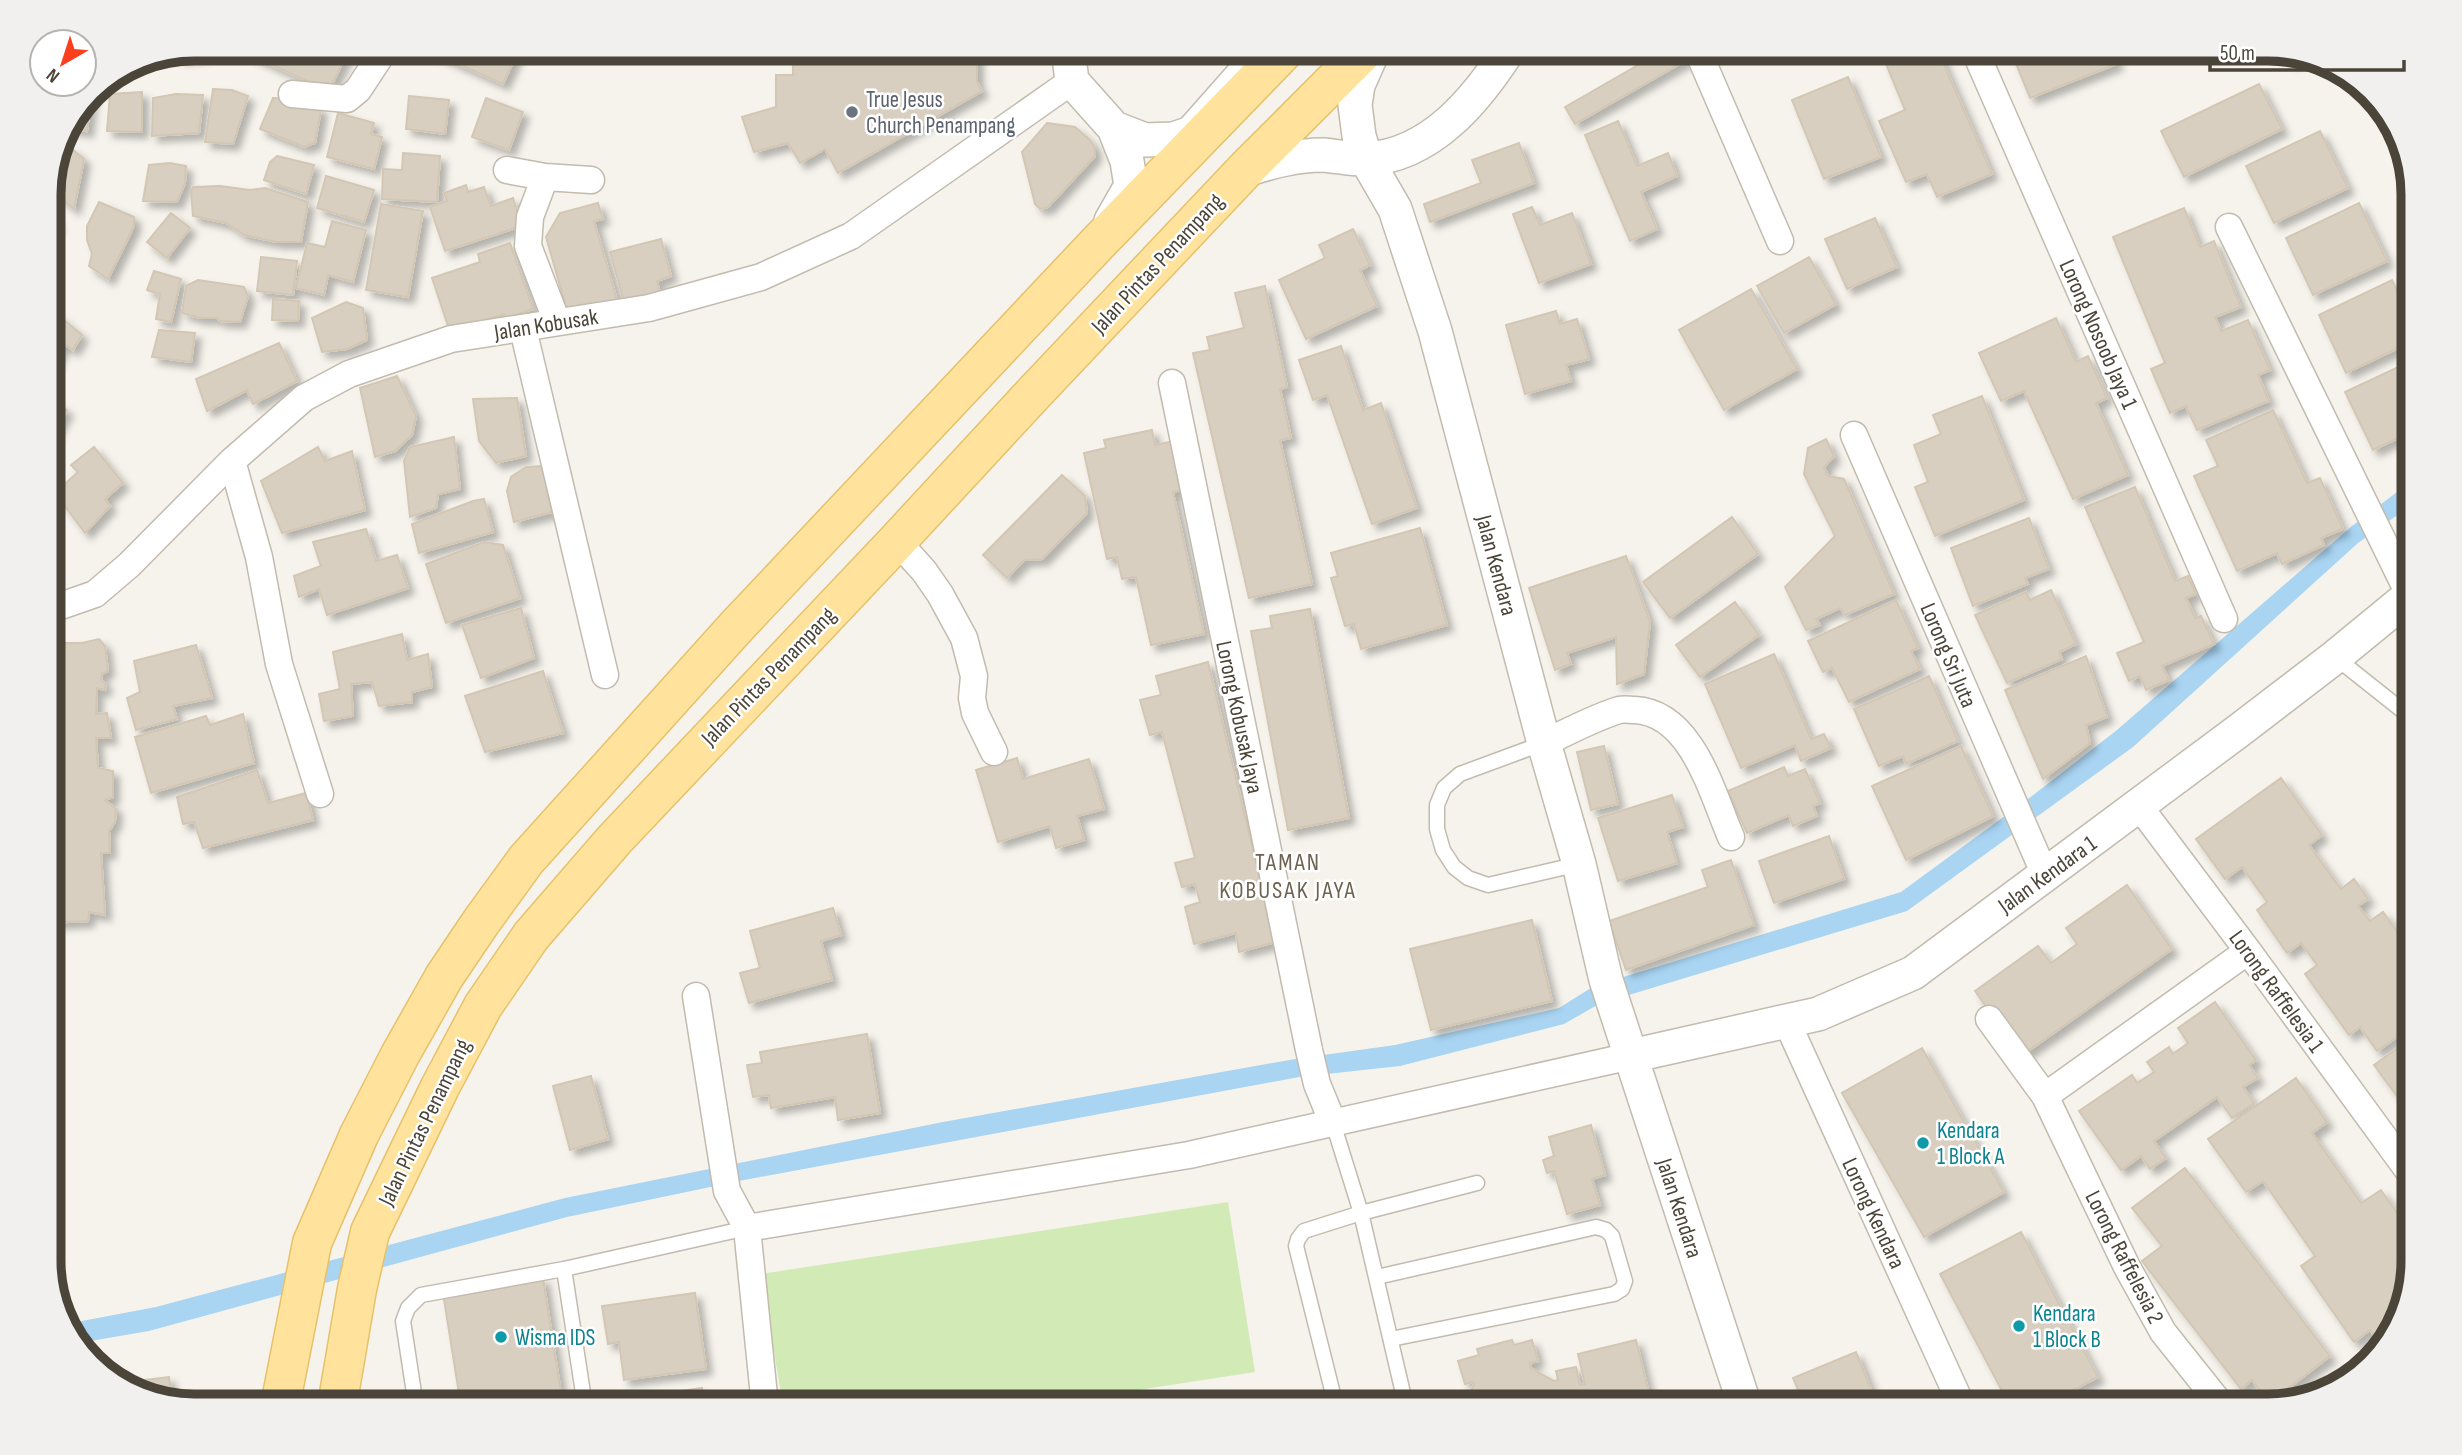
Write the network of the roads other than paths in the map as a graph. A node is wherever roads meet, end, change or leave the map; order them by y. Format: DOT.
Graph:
graph roads {
  1 [pos="376,61"];
  2 [pos="1242,61"];
  3 [pos="1274,61"];
  4 [pos="1354,61"];
  5 [pos="1369,61"];
  6 [pos="1501,61"];
  7 [pos="1702,61"];
  8 [pos="1979,61"];
  9 [pos="1070,65"];
  10 [pos="292,94"];
  11 [pos="1210,127"];
  12 [pos="1114,128"];
  13 [pos="1173,139"];
  14 [pos="1366,159"];
  15 [pos="508,170"];
  16 [pos="1245,170"];
  17 [pos="545,177"];
  18 [pos="591,180"];
  19 [pos="2229,227"];
  20 [pos="1780,241"];
  21 [pos="1097,244"];
  22 [pos="557,322"];
  23 [pos="523,329"];
  24 [pos="1172,383"];
  25 [pos="1854,435"];
  26 [pos="232,461"];
  27 [pos="897,541"];
  28 [pos="2400,574"];
  29 [pos="2400,603"];
  30 [pos="62,605"];
  31 [pos="2224,619"];
  32 [pos="2335,657"];
  33 [pos="605,675"];
  34 [pos="2400,709"];
  35 [pos="1544,743"];
  36 [pos="993,752"];
  37 [pos="320,794"];
  38 [pos="2138,806"];
  39 [pos="1731,837"];
  40 [pos="1579,864"];
  41 [pos="2045,875"];
  42 [pos="2248,951"];
  43 [pos="695,996"];
  44 [pos="1989,1019"];
  45 [pos="1786,1020"];
  46 [pos="1631,1056"];
  47 [pos="2045,1097"];
  48 [pos="1333,1123"];
  49 [pos="2401,1160"];
  50 [pos="1477,1183"];
  51 [pos="1361,1213"];
  52 [pos="747,1227"];
  53 [pos="564,1269"];
  54 [pos="1377,1277"];
  55 [pos="1391,1339"];
  56 [pos="282,1394"];
  57 [pos="339,1394"];
  58 [pos="414,1394"];
  59 [pos="583,1394"];
  60 [pos="764,1394"];
  61 [pos="1333,1394"];
  62 [pos="1403,1394"];
  63 [pos="1741,1394"];
  64 [pos="1957,1394"];
  65 [pos="2212,1394"];
  1 -- 10 [label="street"];
  2 -- 13 [label="lane"];
  3 -- 11 [label="main road"];
  4 -- 16 [label="main road, Jalan Pintas Penampang"];
  5 -- 14 [label="street, Jalan Kendara"];
  6 -- 14 [label="street"];
  7 -- 20 [label="street"];
  8 -- 31 [label="street, Lorong Nosoob Jaya 1"];
  9 -- 12 [label="street"];
  9 -- 22 [label="street, Jalan Kobusak"];
  11 -- 13 [label="street"];
  11 -- 21 [label="main road"];
  12 -- 13 [label="street"];
  12 -- 21 [label="street"];
  14 -- 16 [label="street"];
  14 -- 35 [label="street, Jalan Kendara"];
  15 -- 17 [label="street"];
  16 -- 27 [label="main road, Jalan Pintas Penampang"];
  17 -- 18 [label="street"];
  17 -- 22 [label="street"];
  19 -- 28 [label="street"];
  21 -- 56 [label="main road"];
  22 -- 23 [label="street, Jalan Kobusak"];
  23 -- 26 [label="street, Jalan Kobusak"];
  23 -- 33 [label="street"];
  24 -- 48 [label="street, Lorong Kobusak Jaya"];
  25 -- 41 [label="street, Lorong Sri Juta"];
  26 -- 30 [label="street, Jalan Kobusak"];
  26 -- 37 [label="street"];
  27 -- 36 [label="street"];
  27 -- 57 [label="main road, Jalan Pintas Penampang"];
  29 -- 32 [label="street, Jalan Kendara 1"];
  32 -- 34 [label="lane"];
  32 -- 38 [label="street, Jalan Kendara 1"];
  35 -- 39 [label="street"];
  35 -- 40 [label="street, Jalan Kendara"];
  35 -- 40 [label="lane"];
  38 -- 41 [label="street, Jalan Kendara 1"];
  38 -- 42 [label="street, Lorong Raffelesia 1"];
  40 -- 46 [label="street, Jalan Kendara"];
  41 -- 45 [label="street, Jalan Kendara 1"];
  42 -- 47 [label="street"];
  42 -- 49 [label="street, Lorong Raffelesia 1"];
  43 -- 52 [label="street"];
  44 -- 47 [label="street, Lorong Raffelesia 2"];
  45 -- 46 [label="street, Jalan Kendara 1"];
  45 -- 64 [label="street, Lorong Kendara"];
  46 -- 48 [label="street"];
  46 -- 63 [label="street, Jalan Kendara"];
  47 -- 65 [label="street, Lorong Raffelesia 2"];
  48 -- 51 [label="lane"];
  48 -- 52 [label="street"];
  50 -- 51 [label="lane"];
  51 -- 54 [label="lane"];
  51 -- 61 [label="lane"];
  52 -- 53 [label="lane"];
  52 -- 60 [label="street"];
  53 -- 58 [label="lane"];
  53 -- 59 [label="lane"];
  54 -- 55 [label="lane"];
  54 -- 55 [label="lane"];
  55 -- 62 [label="lane"];
}
